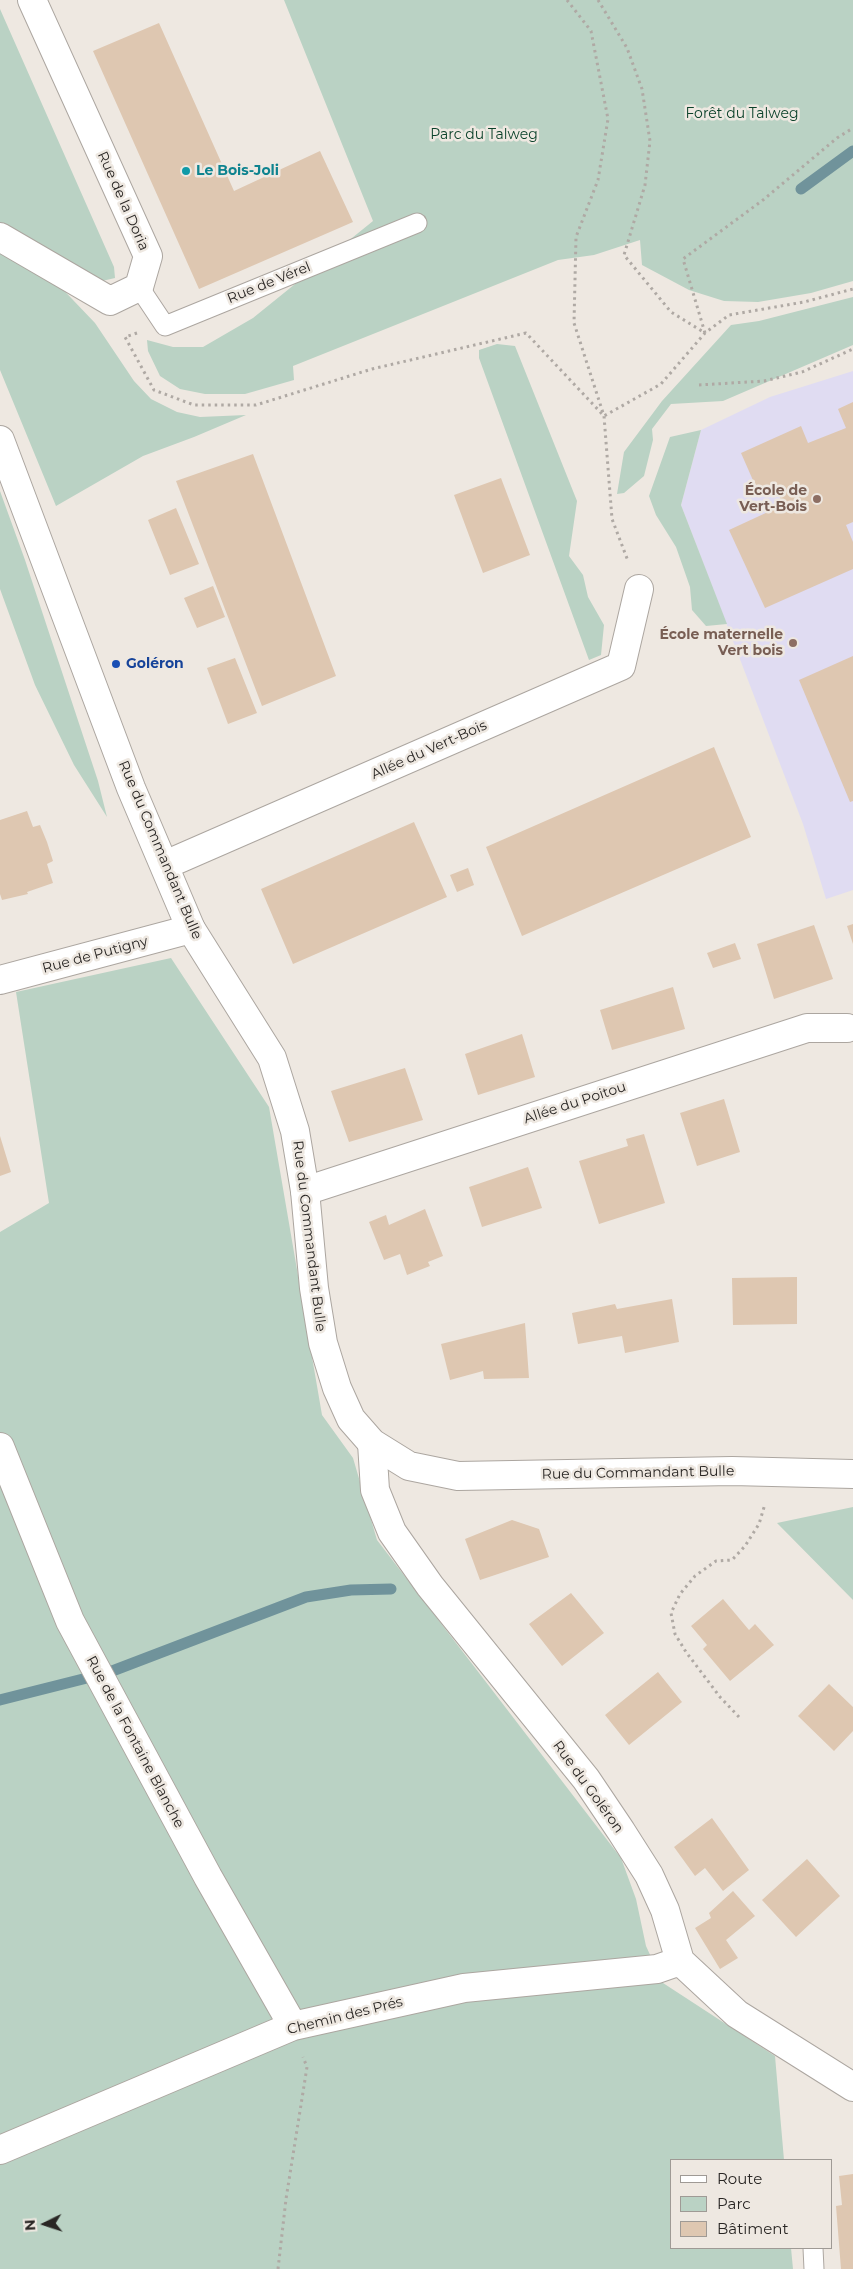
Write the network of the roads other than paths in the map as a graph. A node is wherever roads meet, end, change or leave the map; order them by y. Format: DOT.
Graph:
graph roads {
  1 [pos="32,0"];
  2 [pos="417,223"];
  3 [pos="0,237"];
  4 [pos="138,287"];
  5 [pos="0,440"];
  6 [pos="639,589"];
  7 [pos="165,865"];
  8 [pos="191,928"];
  9 [pos="0,980"];
  10 [pos="847,1028"];
  11 [pos="305,1191"];
  12 [pos="372,1443"];
  13 [pos="0,1447"];
  14 [pos="853,1474"];
  15 [pos="680,1961"];
  16 [pos="293,2026"];
  17 [pos="853,2087"];
  18 [pos="0,2150"];
  19 [pos="813,2249"];
  20 [pos="814,2269"];
  1 -- 4 [label="street, Rue de la Doria"];
  2 -- 4 [label="lane, Rue de Vérel"];
  3 -- 4 [label="street"];
  5 -- 7 [label="street, Rue du Commandant Bulle"];
  6 -- 7 [label="street, Allée du Vert-Bois"];
  7 -- 8 [label="street, Rue du Commandant Bulle"];
  8 -- 9 [label="street, Rue de Putigny"];
  8 -- 11 [label="street, Rue du Commandant Bulle"];
  10 -- 11 [label="street, Allée du Poitou"];
  11 -- 12 [label="street, Rue du Commandant Bulle"];
  12 -- 14 [label="street, Rue du Commandant Bulle"];
  12 -- 15 [label="street, Rue du Goléron"];
  13 -- 16 [label="street, Rue de la Fontaine Blanche"];
  15 -- 16 [label="street, Chemin des Prés"];
  15 -- 17 [label="street"];
  16 -- 18 [label="street, Chemin des Prés"];
  19 -- 20 [label="lane"];
}
